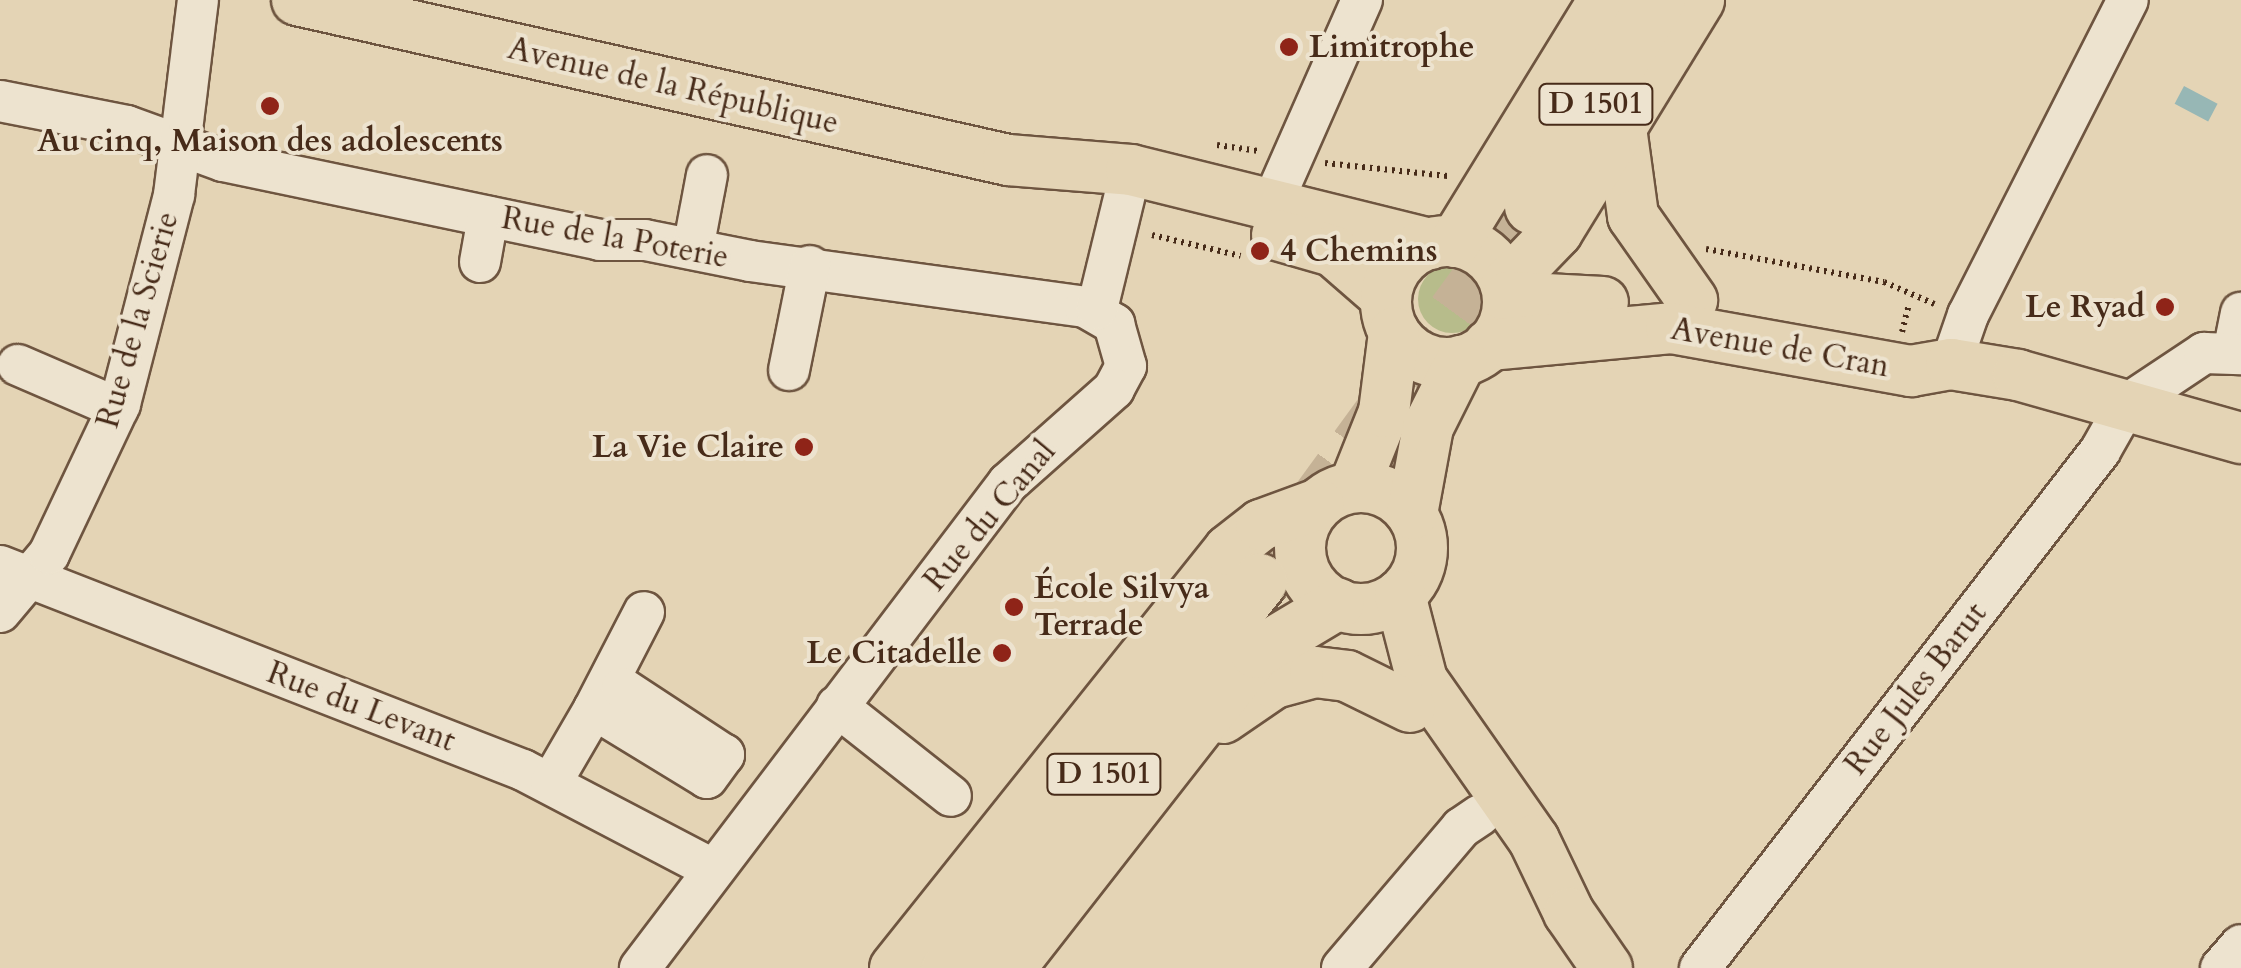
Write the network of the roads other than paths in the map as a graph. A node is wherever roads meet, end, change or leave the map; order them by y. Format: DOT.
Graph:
graph roads {
  1 [pos="198,0"];
  2 [pos="297,0"];
  3 [pos="1362,0"];
  4 [pos="1604,0"];
  5 [pos="1656,0"];
  6 [pos="1699,0"];
  7 [pos="2128,0"];
  8 [pos="0,101"];
  9 [pos="1621,128"];
  10 [pos="179,145"];
  11 [pos="707,175"];
  12 [pos="1127,185"];
  13 [pos="1532,206"];
  14 [pos="488,217"];
  15 [pos="1280,220"];
  16 [pos="1442,243"];
  17 [pos="693,249"];
  18 [pos="480,262"];
  19 [pos="810,266"];
  20 [pos="1507,291"];
  21 [pos="1692,300"];
  22 [pos="1097,310"];
  23 [pos="2241,313"];
  24 [pos="1390,315"];
  25 [pos="1475,353"];
  26 [pos="2237,353"];
  27 [pos="1950,364"];
  28 [pos="18,365"];
  29 [pos="789,370"];
  30 [pos="2126,405"];
  31 [pos="118,408"];
  32 [pos="2241,438"];
  33 [pos="1336,496"];
  34 [pos="1412,514"];
  35 [pos="14,572"];
  36 [pos="1259,581"];
  37 [pos="1365,603"];
  38 [pos="0,612"];
  39 [pos="644,612"];
  40 [pos="837,706"];
  41 [pos="1410,708"];
  42 [pos="1194,738"];
  43 [pos="552,783"];
  44 [pos="952,796"];
  45 [pos="1480,815"];
  46 [pos="712,868"];
  47 [pos="1569,914"];
  48 [pos="2241,946"];
  49 [pos="640,968"];
  50 [pos="895,968"];
  51 [pos="949,968"];
  52 [pos="1010,968"];
  53 [pos="1342,968"];
  54 [pos="1607,968"];
  55 [pos="1700,968"];
  56 [pos="2221,968"];
  1 -- 10 [label="street, Rue de la Scierie"];
  2 -- 12 [label="main road, Avenue de la République"];
  3 -- 15 [label="street"];
  4 -- 16 [label="main road"];
  5 -- 13 [label="highway, D 1501"];
  6 -- 9 [label="main road"];
  7 -- 27 [label="street"];
  8 -- 10 [label="street, Rue de la Poterie"];
  9 -- 20 [label="main road"];
  9 -- 21 [label="main road"];
  10 -- 14 [label="street, Rue de la Poterie"];
  10 -- 31 [label="street, Rue de la Scierie"];
  11 -- 17 [label="street"];
  12 -- 15 [label="main road, Avenue de la République"];
  12 -- 22 [label="street"];
  14 -- 17 [label="street, Rue de la Poterie"];
  14 -- 18 [label="street"];
  15 -- 16 [label="main road"];
  15 -- 24 [label="main road"];
  16 -- 20 [label="main road"];
  16 -- 24 [label="main road"];
  17 -- 19 [label="street, Rue de la Poterie"];
  19 -- 22 [label="street, Rue de la Poterie"];
  19 -- 29 [label="street"];
  20 -- 21 [label="main road, Avenue de Cran"];
  20 -- 25 [label="main road"];
  21 -- 27 [label="main road, Avenue de Cran"];
  22 -- 40 [label="street, Rue du Canal"];
  23 -- 26 [label="street"];
  24 -- 25 [label="main road"];
  24 -- 33 [label="main road"];
  25 -- 27 [label="main road, Avenue de Cran"];
  25 -- 34 [label="main road"];
  26 -- 30 [label="street"];
  27 -- 30 [label="main road, Avenue de Cran"];
  28 -- 31 [label="street"];
  30 -- 32 [label="main road, Avenue de Cran"];
  30 -- 55 [label="street, Rue Jules Barut"];
  31 -- 35 [label="street, Rue de la Scierie"];
  33 -- 34 [label="main road"];
  33 -- 37 [label="main road"];
  33 -- 50 [label="main road"];
  34 -- 37 [label="main road"];
  35 -- 38 [label="street, Rue de la Scierie"];
  35 -- 43 [label="street, Rue du Levant"];
  36 -- 51 [label="highway, D 1501"];
  37 -- 41 [label="main road"];
  37 -- 42 [label="main road"];
  37 -- 47 [label="main road"];
  39 -- 43 [label="street"];
  40 -- 44 [label="street"];
  40 -- 46 [label="street, Rue du Canal"];
  41 -- 42 [label="main road"];
  41 -- 45 [label="main road"];
  42 -- 52 [label="main road"];
  43 -- 46 [label="street, Rue du Levant"];
  45 -- 47 [label="main road"];
  45 -- 53 [label="street"];
  46 -- 49 [label="street, Rue du Canal"];
  47 -- 54 [label="main road"];
  48 -- 56 [label="street"];
}
